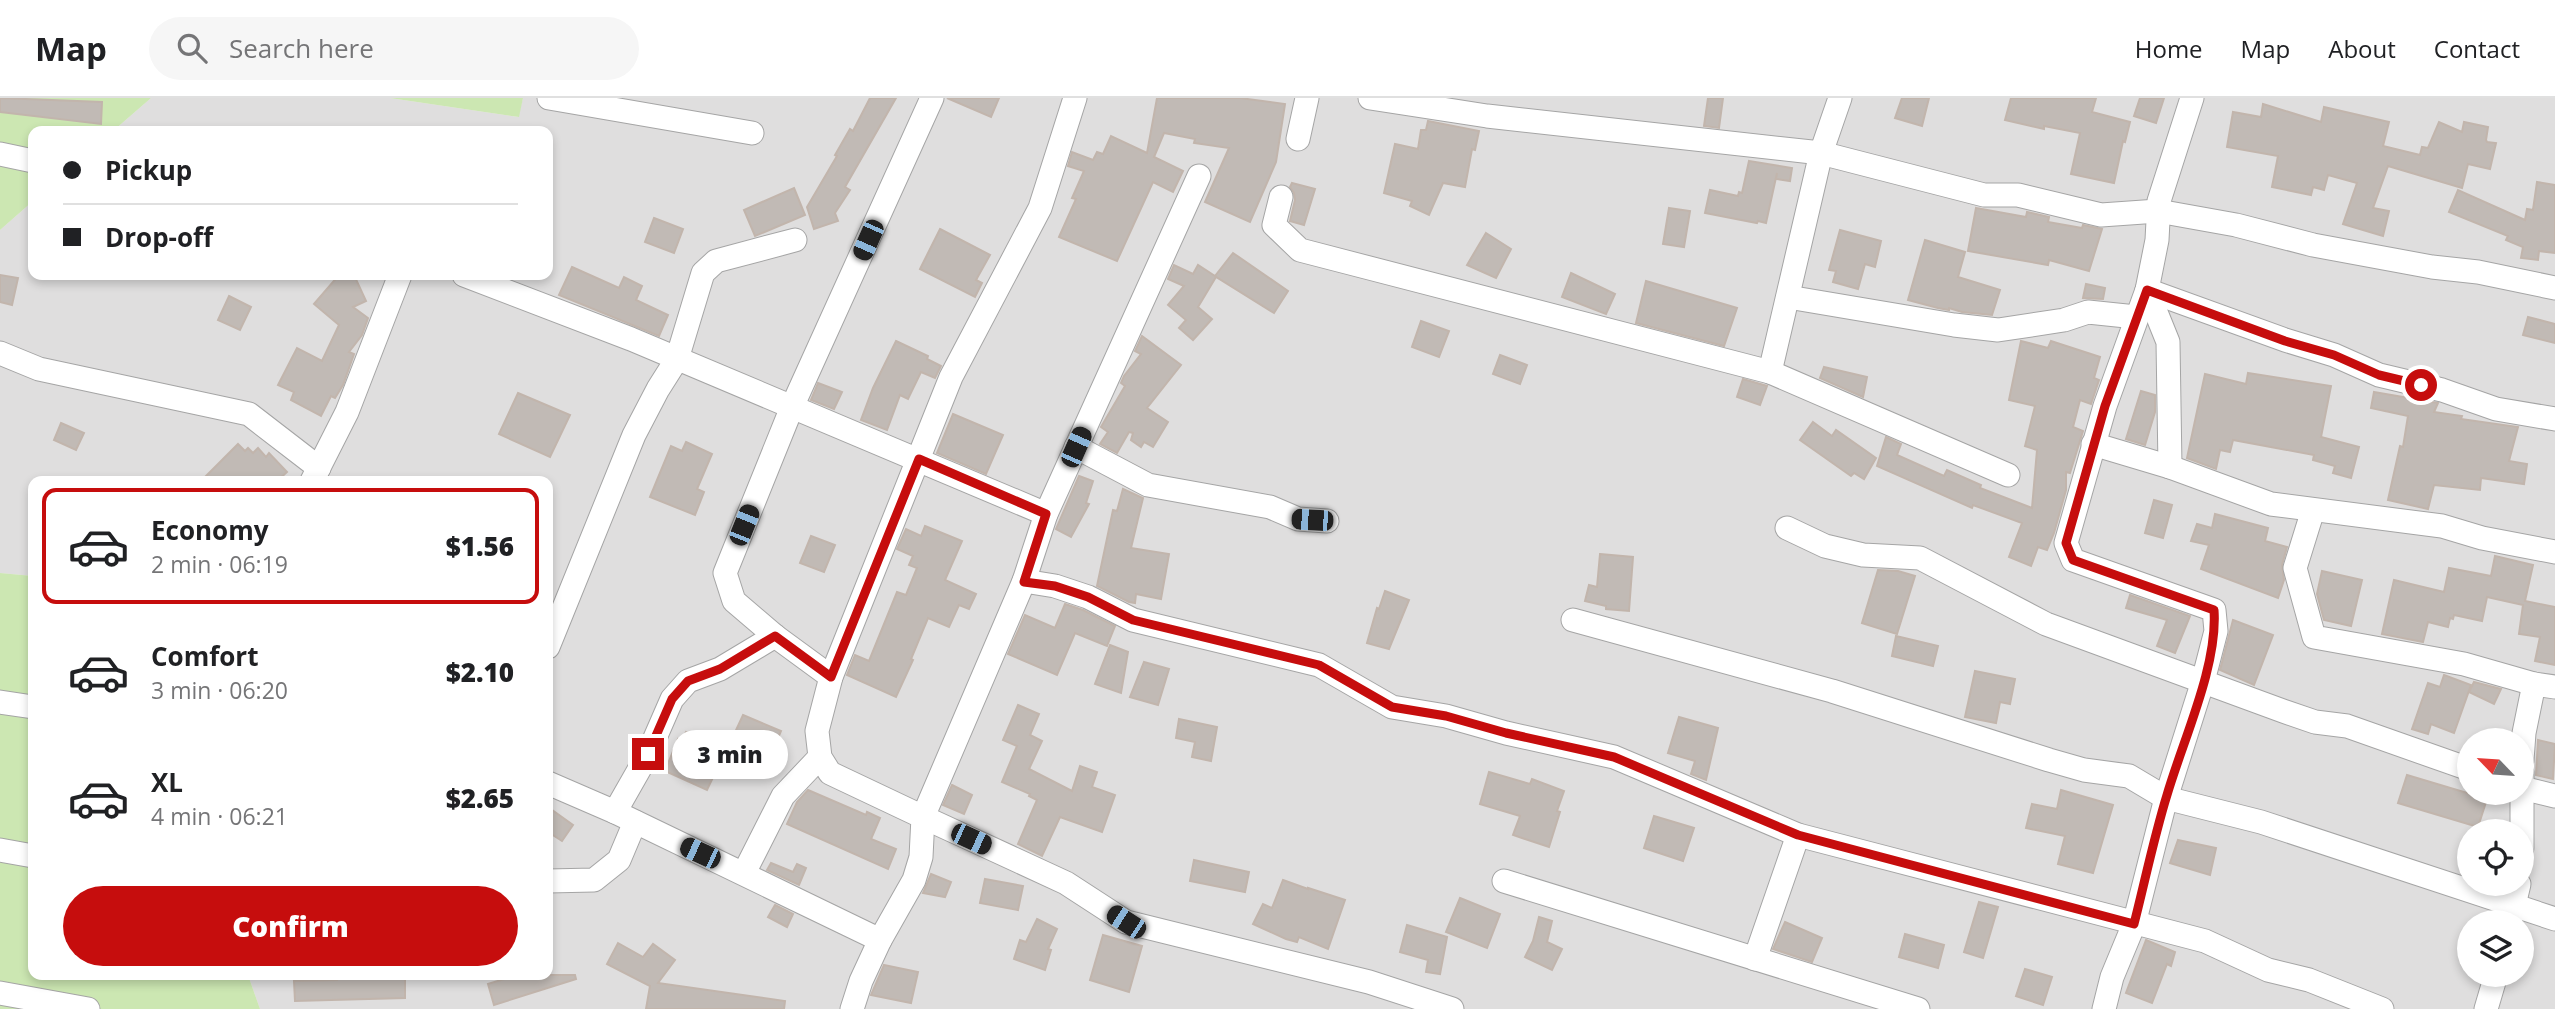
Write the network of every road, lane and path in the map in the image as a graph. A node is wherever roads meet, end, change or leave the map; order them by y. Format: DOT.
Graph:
graph roads {
  1 [pos="549,98"];
  2 [pos="932,98"];
  3 [pos="1075,98"];
  4 [pos="1307,98"];
  5 [pos="1370,98"];
  6 [pos="1840,98"];
  7 [pos="2192,98"];
  8 [pos="572,99"];
  9 [pos="752,133"];
  10 [pos="1298,139"];
  11 [pos="1821,153"];
  12 [pos="0,155"];
  13 [pos="28,159"];
  14 [pos="1199,176"];
  15 [pos="1281,197"];
  16 [pos="2158,211"];
  17 [pos="795,240"];
  18 [pos="398,280"];
  19 [pos="477,280"];
  20 [pos="2555,288"];
  21 [pos="2147,290"];
  22 [pos="1787,297"];
  23 [pos="2136,317"];
  24 [pos="0,353"];
  25 [pos="677,359"];
  26 [pos="1770,372"];
  27 [pos="792,407"];
  28 [pos="2555,419"];
  29 [pos="2094,444"];
  30 [pos="1076,447"];
  31 [pos="919,459"];
  32 [pos="2170,467"];
  33 [pos="315,474"];
  34 [pos="2008,475"];
  35 [pos="2313,510"];
  36 [pos="1046,514"];
  37 [pos="1327,521"];
  38 [pos="1787,528"];
  39 [pos="2555,552"];
  40 [pos="1024,582"];
  41 [pos="1573,620"];
  42 [pos="553,635"];
  43 [pos="775,636"];
  44 [pos="831,677"];
  45 [pos="2203,681"];
  46 [pos="2545,685"];
  47 [pos="0,702"];
  48 [pos="28,706"];
  49 [pos="2526,728"];
  50 [pos="820,757"];
  51 [pos="2457,765"];
  52 [pos="553,785"];
  53 [pos="2534,791"];
  54 [pos="2555,796"];
  55 [pos="2166,798"];
  56 [pos="625,817"];
  57 [pos="923,817"];
  58 [pos="1798,835"];
  59 [pos="0,850"];
  60 [pos="28,855"];
  61 [pos="744,873"];
  62 [pos="553,881"];
  63 [pos="1504,881"];
  64 [pos="2501,910"];
  65 [pos="2534,917"];
  66 [pos="2555,919"];
  67 [pos="2134,924"];
  68 [pos="880,940"];
  69 [pos="1755,958"];
  70 [pos="2492,987"];
  71 [pos="0,993"];
  72 [pos="88,1009"];
  73 [pos="852,1009"];
  74 [pos="1452,1009"];
  75 [pos="1918,1009"];
  76 [pos="2104,1009"];
  77 [pos="2382,1009"];
  78 [pos="2486,1009"];
  1 -- 8 [label="street"];
  2 -- 27 [label="street"];
  3 -- 31 [label="street"];
  4 -- 10 [label="street"];
  5 -- 11 [label="street"];
  6 -- 11 [label="street"];
  7 -- 16 [label="street"];
  8 -- 9 [label="street"];
  11 -- 16 [label="street"];
  11 -- 22 [label="street"];
  12 -- 13 [label="street"];
  14 -- 30 [label="street"];
  15 -- 26 [label="street"];
  16 -- 20 [label="street"];
  16 -- 21 [label="street"];
  17 -- 25 [label="street"];
  18 -- 33 [label="street"];
  19 -- 25 [label="street"];
  21 -- 23 [label="street"];
  21 -- 28 [label="street"];
  21 -- 32 [label="street"];
  22 -- 23 [label="street"];
  22 -- 26 [label="street"];
  23 -- 29 [label="street"];
  24 -- 33 [label="street"];
  25 -- 27 [label="street"];
  25 -- 42 [label="street"];
  26 -- 34 [label="street"];
  27 -- 31 [label="street"];
  27 -- 43 [label="street"];
  29 -- 32 [label="street"];
  29 -- 45 [label="street"];
  30 -- 36 [label="street"];
  30 -- 37 [label="street"];
  31 -- 36 [label="street"];
  31 -- 44 [label="street"];
  32 -- 35 [label="street"];
  35 -- 39 [label="street"];
  35 -- 46 [label="street"];
  36 -- 40 [label="street"];
  38 -- 45 [label="street"];
  40 -- 57 [label="street"];
  40 -- 58 [label="street"];
  41 -- 55 [label="street"];
  43 -- 44 [label="street"];
  43 -- 56 [label="street"];
  44 -- 50 [label="street"];
  45 -- 51 [label="street"];
  45 -- 55 [label="street"];
  46 -- 49 [label="street"];
  47 -- 48 [label="street"];
  50 -- 57 [label="street"];
  50 -- 61 [label="street"];
  52 -- 56 [label="street"];
  53 -- 54 [label="street"];
  55 -- 64 [label="street"];
  55 -- 67 [label="street"];
  56 -- 61 [label="street"];
  56 -- 62 [label="street"];
  57 -- 68 [label="street"];
  57 -- 74 [label="street"];
  58 -- 67 [label="street"];
  58 -- 69 [label="street"];
  59 -- 60 [label="street"];
  61 -- 68 [label="street"];
  63 -- 69 [label="street"];
  65 -- 66 [label="street"];
  67 -- 76 [label="street"];
  67 -- 77 [label="street"];
  68 -- 73 [label="street"];
  69 -- 75 [label="street"];
  70 -- 78 [label="street"];
  71 -- 72 [label="street"];
}
